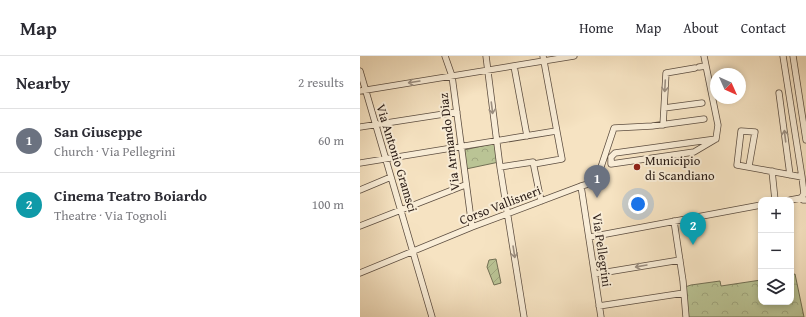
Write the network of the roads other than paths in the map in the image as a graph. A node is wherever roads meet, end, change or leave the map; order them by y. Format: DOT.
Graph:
graph roads {
  1 [pos="445,56"];
  2 [pos="486,56"];
  3 [pos="574,56"];
  4 [pos="704,56"];
  5 [pos="783,56"];
  6 [pos="793,56"];
  7 [pos="543,58"];
  8 [pos="514,66"];
  9 [pos="706,66"];
  10 [pos="488,70"];
  11 [pos="360,71"];
  12 [pos="452,76"];
  13 [pos="363,90"];
  14 [pos="779,93"];
  15 [pos="708,102"];
  16 [pos="664,108"];
  17 [pos="457,112"];
  18 [pos="717,117"];
  19 [pos="663,124"];
  20 [pos="376,125"];
  21 [pos="360,127"];
  22 [pos="556,131"];
  23 [pos="527,136"];
  24 [pos="716,139"];
  25 [pos="806,140"];
  26 [pos="496,141"];
  27 [pos="666,146"];
  28 [pos="462,147"];
  29 [pos="667,156"];
  30 [pos="386,158"];
  31 [pos="360,163"];
  32 [pos="533,163"];
  33 [pos="749,166"];
  34 [pos="500,167"];
  35 [pos="772,171"];
  36 [pos="790,175"];
  37 [pos="392,177"];
  38 [pos="802,177"];
  39 [pos="465,185"];
  40 [pos="581,186"];
  41 [pos="360,190"];
  42 [pos="775,197"];
  43 [pos="805,198"];
  44 [pos="794,199"];
  45 [pos="540,201"];
  46 [pos="758,206"];
  47 [pos="401,209"];
  48 [pos="508,214"];
  49 [pos="674,221"];
  50 [pos="360,226"];
  51 [pos="472,227"];
  52 [pos="590,237"];
  53 [pos="414,251"];
  54 [pos="680,260"];
  55 [pos="360,273"];
  56 [pos="595,274"];
  57 [pos="684,294"];
  58 [pos="599,306"];
  59 [pos="432,317"];
  60 [pos="524,317"];
  61 [pos="601,317"];
  62 [pos="686,317"];
  1 -- 12 [label="street, Via Armando Diaz"];
  2 -- 10 [label="street"];
  3 -- 7 [label="street"];
  4 -- 9 [label="street"];
  5 -- 38 [label="street"];
  6 -- 25 [label="street"];
  7 -- 8 [label="street"];
  7 -- 22 [label="street"];
  8 -- 10 [label="street"];
  8 -- 23 [label="street"];
  9 -- 15 [label="street"];
  9 -- 16 [label="street, one-way"];
  10 -- 12 [label="street"];
  10 -- 26 [label="street, one-way"];
  11 -- 13 [label="street, Via Antonio Gramsci"];
  12 -- 13 [label="street, one-way"];
  12 -- 17 [label="street, Via Armando Diaz"];
  13 -- 20 [label="street, Via Antonio Gramsci"];
  36 -- 14 [label="street, one-way"];
  15 -- 16 [label="street"];
  15 -- 18 [label="street"];
  16 -- 19 [label="street"];
  17 -- 20 [label="street"];
  17 -- 28 [label="street, Via Armando Diaz"];
  18 -- 19 [label="street"];
  18 -- 24 [label="street"];
  19 -- 40 [label="street, Corso Vallisneri"];
  20 -- 21 [label="street"];
  20 -- 30 [label="street, Via Antonio Gramsci"];
  22 -- 23 [label="street"];
  22 -- 32 [label="street"];
  23 -- 26 [label="street"];
  24 -- 27 [label="street"];
  24 -- 29 [label="street"];
  26 -- 28 [label="street"];
  26 -- 34 [label="street"];
  27 -- 29 [label="street"];
  27 -- 29 [label="street"];
  28 -- 30 [label="street"];
  28 -- 39 [label="street, Via Armando Diaz"];
  30 -- 31 [label="street"];
  30 -- 37 [label="street, Via Antonio Gramsci"];
  32 -- 34 [label="street"];
  32 -- 45 [label="street"];
  33 -- 33 [label="street"];
  33 -- 35 [label="street"];
  34 -- 48 [label="street"];
  35 -- 36 [label="street"];
  35 -- 42 [label="street"];
  36 -- 38 [label="street"];
  37 -- 41 [label="street"];
  37 -- 47 [label="street, Via Antonio Gramsci"];
  38 -- 43 [label="street"];
  39 -- 47 [label="street"];
  39 -- 51 [label="street, Via Armando Diaz"];
  40 -- 45 [label="street, Corso Vallisneri"];
  40 -- 52 [label="street, Via Pellegrini"];
  43 -- 44 [label="street"];
  45 -- 48 [label="street, Corso Vallisneri"];
  46 -- 49 [label="street"];
  47 -- 50 [label="street"];
  47 -- 53 [label="street, Via Antonio Gramsci"];
  48 -- 51 [label="street, Corso Vallisneri"];
  48 -- 60 [label="street, one-way"];
  49 -- 52 [label="street"];
  49 -- 54 [label="street"];
  51 -- 53 [label="street, Corso Vallisneri"];
  52 -- 56 [label="street, Via Pellegrini"];
  53 -- 55 [label="street, Corso Vallisneri"];
  53 -- 59 [label="street, Via Antonio Gramsci"];
  54 -- 56 [label="street, one-way"];
  54 -- 57 [label="street"];
  56 -- 58 [label="street, Via Pellegrini"];
  57 -- 58 [label="street"];
  57 -- 62 [label="street"];
  58 -- 61 [label="street, Via Pellegrini"];
}
